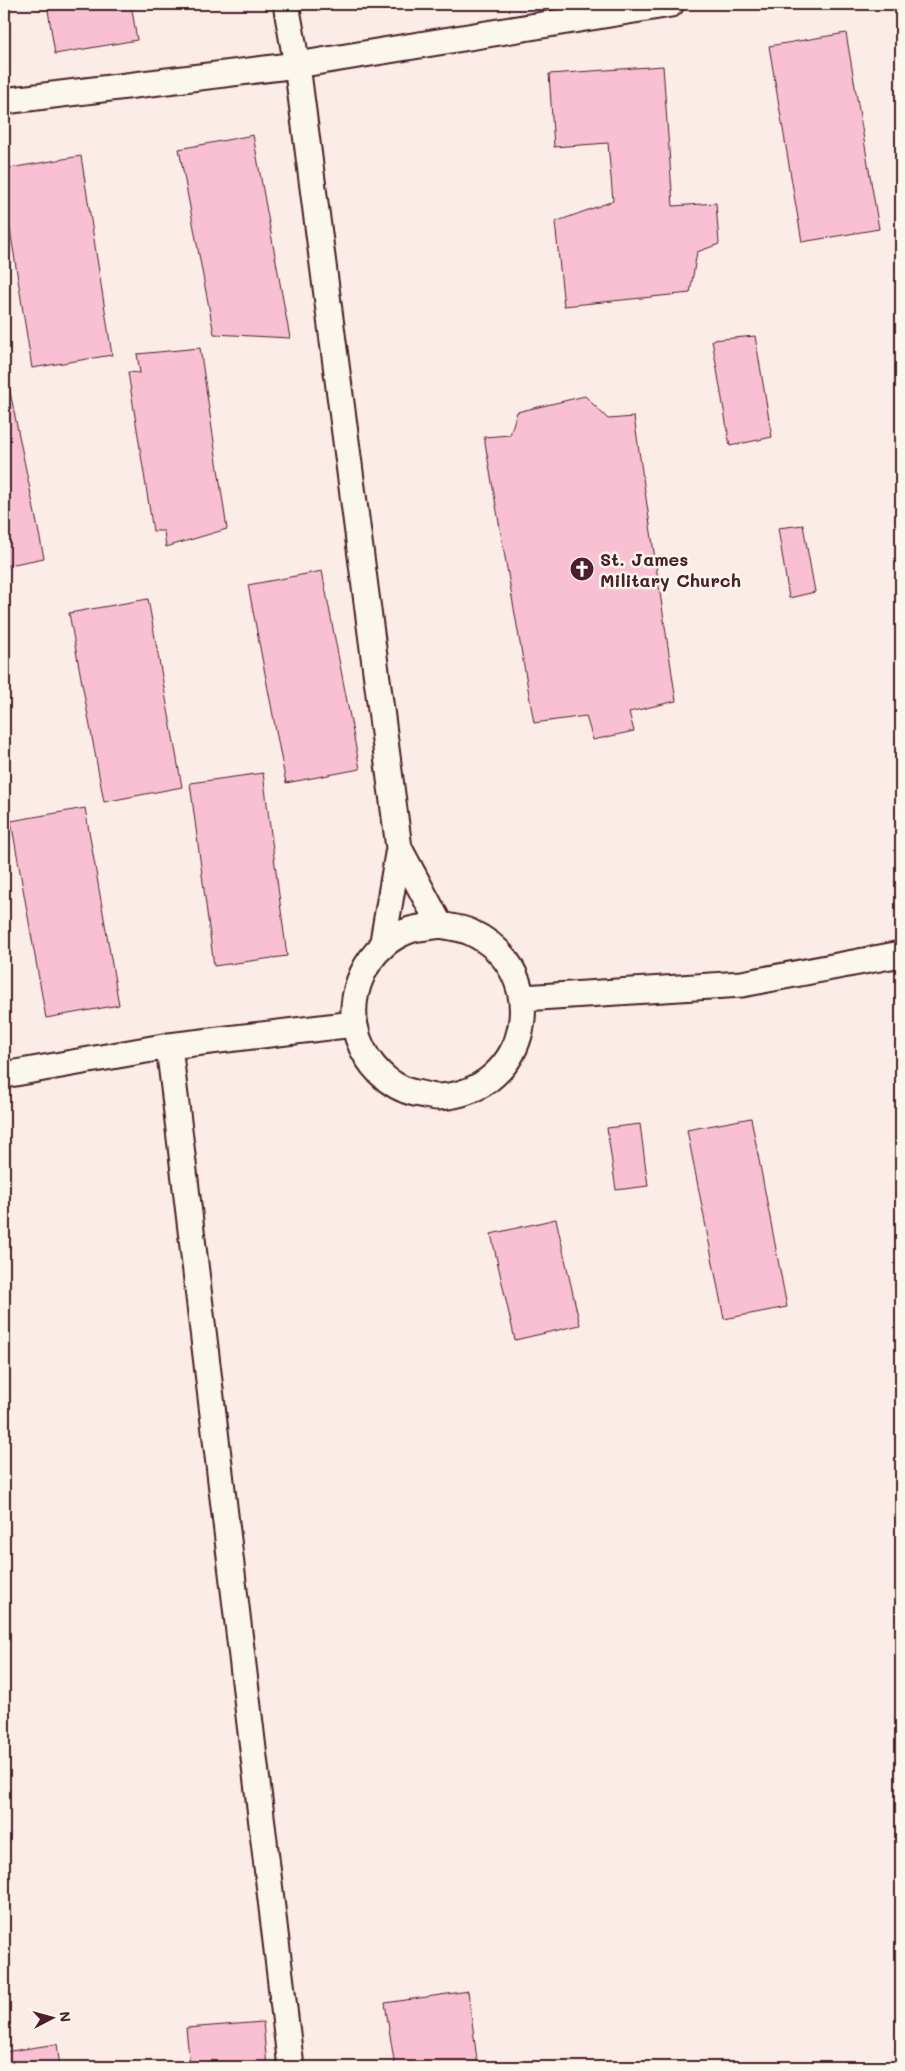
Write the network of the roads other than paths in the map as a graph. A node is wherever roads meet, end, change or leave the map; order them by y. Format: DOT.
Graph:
graph roads {
  1 [pos="286,4"];
  2 [pos="670,4"];
  3 [pos="297,65"];
  4 [pos="4,101"];
  5 [pos="399,848"];
  6 [pos="440,925"];
  7 [pos="382,947"];
  8 [pos="901,954"];
  9 [pos="523,998"];
  10 [pos="354,1024"];
  11 [pos="169,1046"];
  12 [pos="4,1075"];
  13 [pos="291,2067"];
  1 -- 3 [label="street"];
  2 -- 3 [label="street"];
  3 -- 4 [label="street"];
  3 -- 5 [label="street"];
  5 -- 6 [label="street"];
  5 -- 7 [label="street"];
  6 -- 7 [label="street"];
  6 -- 9 [label="street"];
  7 -- 10 [label="street"];
  8 -- 9 [label="street"];
  9 -- 10 [label="street"];
  10 -- 11 [label="street"];
  11 -- 12 [label="street"];
  11 -- 13 [label="street"];
}
